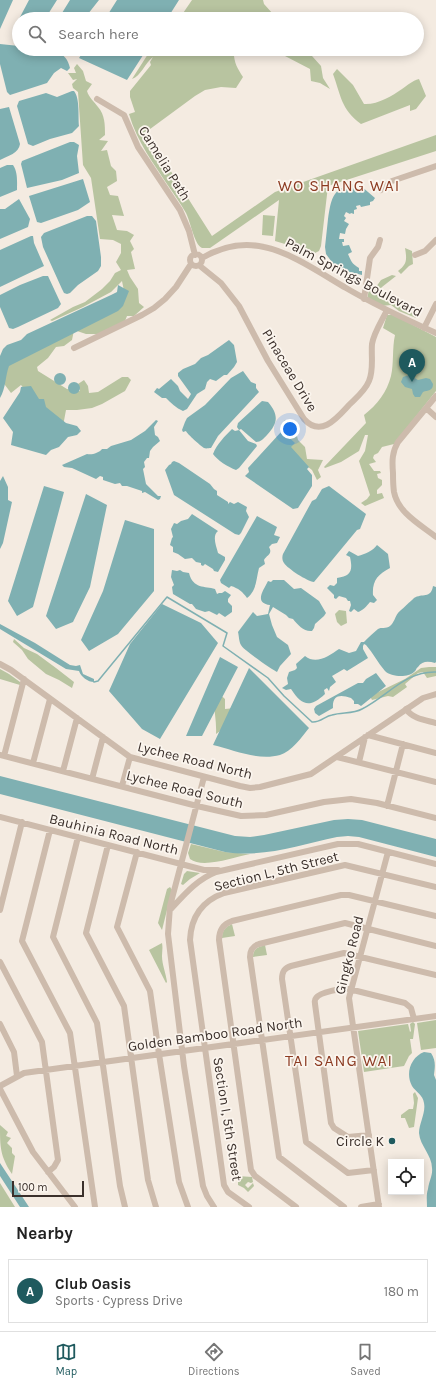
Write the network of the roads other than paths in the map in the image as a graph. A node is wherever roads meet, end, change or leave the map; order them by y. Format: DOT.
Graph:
graph roads {
  1 [pos="97,99"];
  2 [pos="436,166"];
  3 [pos="381,190"];
  4 [pos="380,240"];
  5 [pos="436,240"];
  6 [pos="194,254"];
  7 [pos="415,255"];
  8 [pos="202,258"];
  9 [pos="192,264"];
  10 [pos="200,266"];
  11 [pos="364,299"];
  12 [pos="436,304"];
  13 [pos="387,310"];
  14 [pos="424,328"];
  15 [pos="436,333"];
  16 [pos="74,348"];
  17 [pos="436,396"];
  18 [pos="426,408"];
  19 [pos="436,417"];
  20 [pos="436,537"];
  21 [pos="0,664"];
  22 [pos="24,679"];
  23 [pos="436,694"];
  24 [pos="50,699"];
  25 [pos="406,709"];
  26 [pos="77,718"];
  27 [pos="436,723"];
  28 [pos="367,736"];
  29 [pos="103,737"];
  30 [pos="403,744"];
  31 [pos="436,753"];
  32 [pos="2,755"];
  33 [pos="130,757"];
  34 [pos="337,757"];
  35 [pos="359,762"];
  36 [pos="33,763"];
  37 [pos="63,771"];
  38 [pos="396,772"];
  39 [pos="204,777"];
  40 [pos="92,779"];
  41 [pos="436,782"];
  42 [pos="122,786"];
  43 [pos="197,806"];
  44 [pos="387,806"];
  45 [pos="0,816"];
  46 [pos="436,818"];
  47 [pos="22,822"];
  48 [pos="50,830"];
  49 [pos="78,837"];
  50 [pos="108,844"];
  51 [pos="136,852"];
  52 [pos="388,852"];
  53 [pos="182,864"];
  54 [pos="436,864"];
  55 [pos="222,870"];
  56 [pos="382,874"];
  57 [pos="436,887"];
  58 [pos="375,901"];
  59 [pos="0,910"];
  60 [pos="169,912"];
  61 [pos="436,916"];
  62 [pos="368,929"];
  63 [pos="436,946"];
  64 [pos="360,957"];
  65 [pos="0,962"];
  66 [pos="436,976"];
  67 [pos="352,989"];
  68 [pos="436,1016"];
  69 [pos="414,1019"];
  70 [pos="0,1024"];
  71 [pos="354,1027"];
  72 [pos="318,1032"];
  73 [pos="290,1036"];
  74 [pos="262,1040"];
  75 [pos="233,1044"];
  76 [pos="205,1048"];
  77 [pos="182,1051"];
  78 [pos="159,1054"];
  79 [pos="132,1058"];
  80 [pos="102,1062"];
  81 [pos="75,1066"];
  82 [pos="46,1070"];
  83 [pos="18,1076"];
  84 [pos="0,1086"];
  85 [pos="0,1089"];
  86 [pos="369,1135"];
  87 [pos="374,1170"];
  88 [pos="48,1172"];
  89 [pos="379,1206"];
  90 [pos="75,1207"];
  91 [pos="94,1207"];
  92 [pos="125,1207"];
  93 [pos="156,1207"];
  94 [pos="188,1207"];
  95 [pos="214,1207"];
  96 [pos="248,1207"];
  97 [pos="296,1207"];
  98 [pos="344,1207"];
  99 [pos="361,1207"];
  1 -- 6 [label="street, Camelia Path"];
  2 -- 3 [label="street"];
  4 -- 11 [label="street"];
  5 -- 7 [label="street"];
  6 -- 8 [label="street"];
  6 -- 9 [label="street"];
  8 -- 10 [label="street"];
  8 -- 11 [label="street, Palm Springs Boulevard"];
  9 -- 10 [label="street"];
  9 -- 16 [label="street"];
  10 -- 13 [label="street, Pinaceae Drive"];
  11 -- 13 [label="street, Palm Springs Boulevard"];
  12 -- 14 [label="street, Palm Springs Boulevard"];
  13 -- 14 [label="street, Palm Springs Boulevard"];
  14 -- 15 [label="street, Palm Springs Boulevard"];
  17 -- 18 [label="street"];
  18 -- 19 [label="street"];
  18 -- 20 [label="street"];
  21 -- 22 [label="street, Lychee Road North"];
  22 -- 24 [label="street, Lychee Road North"];
  22 -- 32 [label="street"];
  23 -- 25 [label="street, Lychee Road North"];
  24 -- 26 [label="street, Lychee Road North"];
  24 -- 36 [label="street"];
  25 -- 27 [label="street"];
  25 -- 28 [label="street, Lychee Road North"];
  26 -- 29 [label="street, Lychee Road North"];
  26 -- 37 [label="street"];
  28 -- 30 [label="street"];
  28 -- 34 [label="street, Lychee Road North"];
  28 -- 35 [label="street"];
  29 -- 33 [label="street, Lychee Road North"];
  29 -- 40 [label="street"];
  30 -- 31 [label="street"];
  30 -- 38 [label="street"];
  32 -- 36 [label="street, Lychee Road South"];
  33 -- 39 [label="street, Lychee Road North"];
  33 -- 42 [label="street"];
  34 -- 35 [label="street"];
  34 -- 39 [label="street, Lychee Road North"];
  35 -- 38 [label="street"];
  36 -- 37 [label="street, Lychee Road South"];
  37 -- 40 [label="street, Lychee Road South"];
  38 -- 41 [label="street"];
  38 -- 44 [label="street"];
  39 -- 43 [label="street"];
  40 -- 42 [label="street, Lychee Road South"];
  42 -- 43 [label="street, Lychee Road South"];
  43 -- 44 [label="street, Lychee Road South"];
  43 -- 53 [label="street"];
  44 -- 46 [label="street, Lychee Road South"];
  45 -- 47 [label="street, Bauhinia Road North"];
  47 -- 48 [label="street, Bauhinia Road North"];
  47 -- 59 [label="street"];
  48 -- 49 [label="street, Bauhinia Road North"];
  48 -- 81 [label="street"];
  49 -- 50 [label="street, Bauhinia Road North"];
  49 -- 80 [label="street"];
  50 -- 51 [label="street, Bauhinia Road North"];
  50 -- 79 [label="street"];
  51 -- 53 [label="street, Bauhinia Road North"];
  51 -- 78 [label="street"];
  52 -- 54 [label="street"];
  52 -- 55 [label="street"];
  52 -- 56 [label="street, Gingko Road"];
  53 -- 55 [label="street, Bauhinia Road North"];
  53 -- 60 [label="street"];
  55 -- 60 [label="street"];
  56 -- 57 [label="street, Section L, 5th Street"];
  56 -- 58 [label="street, Gingko Road"];
  56 -- 76 [label="street, Section L, 5th Street"];
  58 -- 61 [label="street"];
  58 -- 62 [label="street, Gingko Road"];
  58 -- 75 [label="street"];
  60 -- 77 [label="street"];
  62 -- 63 [label="street"];
  62 -- 64 [label="street, Gingko Road"];
  62 -- 74 [label="street"];
  64 -- 66 [label="street"];
  64 -- 67 [label="street, Gingko Road"];
  64 -- 73 [label="street"];
  65 -- 82 [label="street"];
  67 -- 69 [label="street"];
  67 -- 71 [label="street, Gingko Road"];
  67 -- 72 [label="street"];
  68 -- 69 [label="street, Golden Bamboo Road North"];
  69 -- 71 [label="street, Golden Bamboo Road North"];
  70 -- 83 [label="street"];
  71 -- 72 [label="street, Golden Bamboo Road North"];
  71 -- 86 [label="street, Gingko Road"];
  72 -- 73 [label="street, Golden Bamboo Road North"];
  72 -- 86 [label="street"];
  73 -- 74 [label="street, Golden Bamboo Road North"];
  73 -- 87 [label="street"];
  74 -- 75 [label="street, Golden Bamboo Road North"];
  74 -- 98 [label="street"];
  75 -- 76 [label="street, Golden Bamboo Road North"];
  75 -- 97 [label="street"];
  76 -- 77 [label="street, Golden Bamboo Road North"];
  76 -- 96 [label="street, Section I, 5th Street"];
  77 -- 78 [label="street, Golden Bamboo Road North"];
  77 -- 95 [label="street"];
  78 -- 79 [label="street, Golden Bamboo Road North"];
  78 -- 94 [label="street"];
  79 -- 80 [label="street, Golden Bamboo Road North"];
  79 -- 93 [label="street"];
  80 -- 81 [label="street, Golden Bamboo Road North"];
  80 -- 92 [label="street"];
  81 -- 82 [label="street, Golden Bamboo Road North"];
  81 -- 91 [label="street"];
  82 -- 83 [label="street, Golden Bamboo Road North"];
  82 -- 88 [label="street"];
  83 -- 84 [label="street, Golden Bamboo Road North"];
  85 -- 88 [label="street"];
  86 -- 87 [label="street, Gingko Road"];
  87 -- 89 [label="street, Gingko Road"];
  88 -- 90 [label="street"];
  89 -- 99 [label="street"];
}
